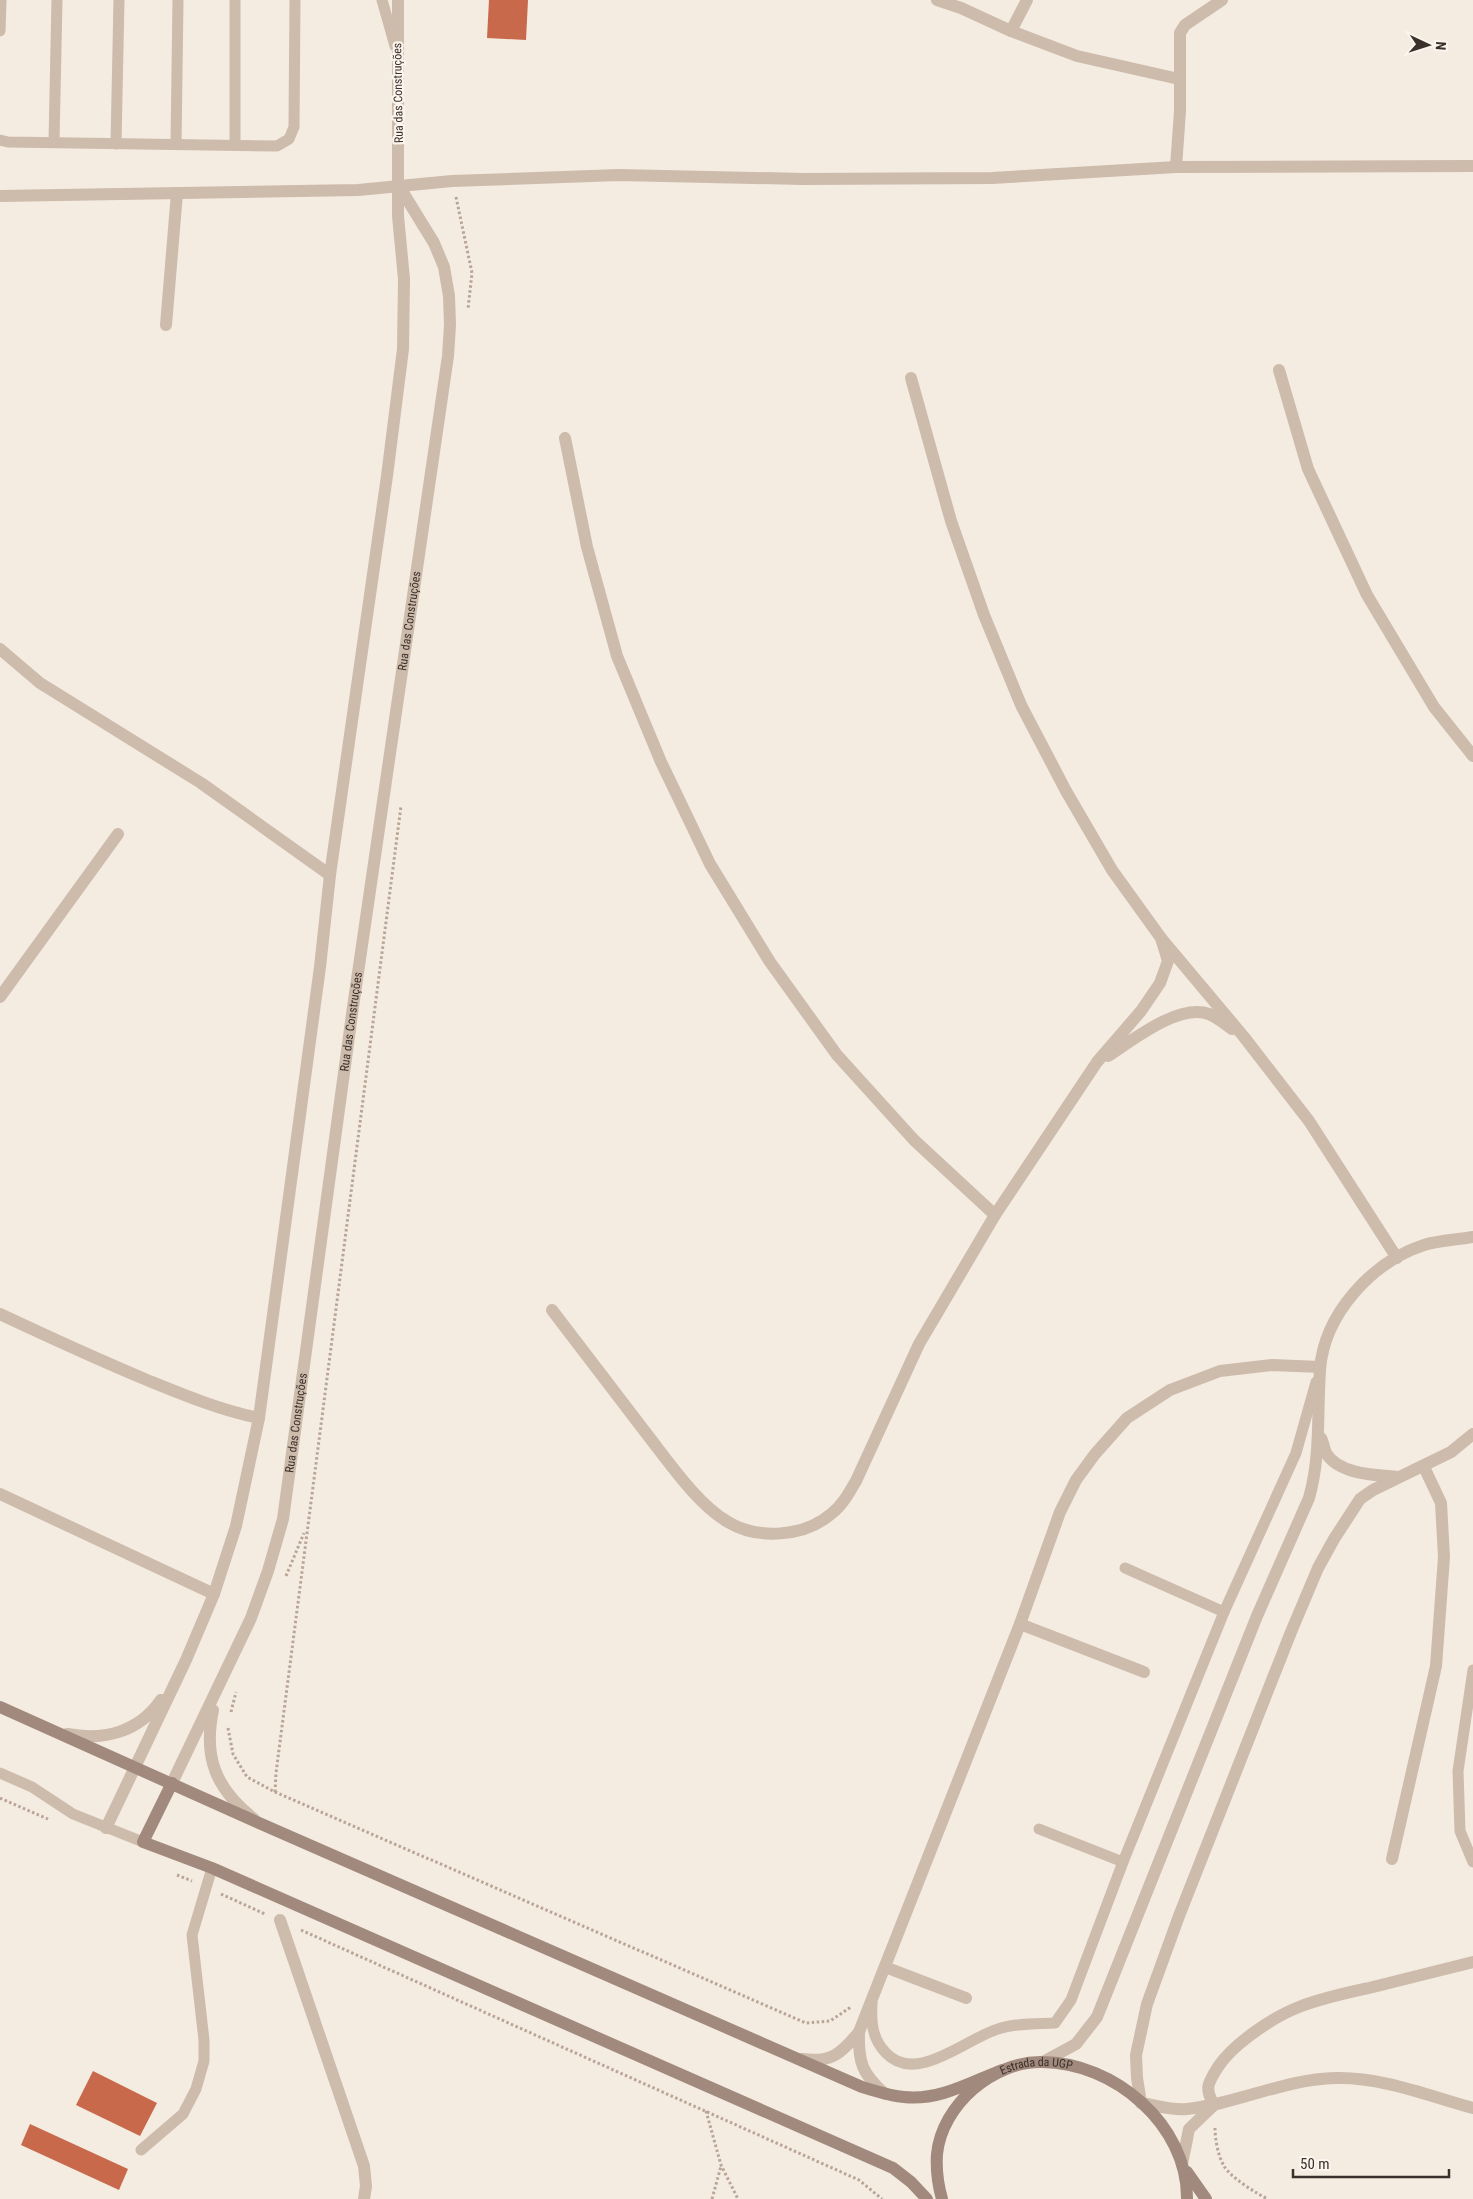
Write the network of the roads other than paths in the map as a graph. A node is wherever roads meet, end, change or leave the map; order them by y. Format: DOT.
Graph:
graph roads {
  1 [pos="1,0"];
  2 [pos="57,0"];
  3 [pos="119,0"];
  4 [pos="178,0"];
  5 [pos="235,0"];
  6 [pos="295,0"];
  7 [pos="382,0"];
  8 [pos="398,0"];
  9 [pos="937,0"];
  10 [pos="1027,0"];
  11 [pos="1222,0"];
  12 [pos="0,30"];
  13 [pos="1011,31"];
  14 [pos="397,52"];
  15 [pos="1179,79"];
  16 [pos="0,140"];
  17 [pos="54,142"];
  18 [pos="116,144"];
  19 [pos="176,144"];
  20 [pos="235,145"];
  21 [pos="1473,166"];
  22 [pos="1176,167"];
  23 [pos="399,186"];
  24 [pos="176,193"];
  25 [pos="0,196"];
  26 [pos="166,326"];
  27 [pos="1279,370"];
  28 [pos="911,378"];
  29 [pos="565,438"];
  30 [pos="0,650"];
  31 [pos="1473,756"];
  32 [pos="118,834"];
  33 [pos="330,875"];
  34 [pos="1161,938"];
  35 [pos="0,997"];
  36 [pos="1244,1036"];
  37 [pos="1097,1062"];
  38 [pos="995,1215"];
  39 [pos="1473,1237"];
  40 [pos="1440,1242"];
  41 [pos="1473,1246"];
  42 [pos="1397,1258"];
  43 [pos="552,1310"];
  44 [pos="0,1314"];
  45 [pos="1320,1367"];
  46 [pos="259,1418"];
  47 [pos="1320,1433"];
  48 [pos="1473,1434"];
  49 [pos="1424,1466"];
  50 [pos="1401,1477"];
  51 [pos="0,1494"];
  52 [pos="1125,1568"];
  53 [pos="214,1594"];
  54 [pos="1224,1612"];
  55 [pos="1020,1624"];
  56 [pos="186,1660"];
  57 [pos="1473,1670"];
  58 [pos="1144,1672"];
  59 [pos="221,1683"];
  60 [pos="0,1707"];
  61 [pos="54,1731"];
  62 [pos="136,1767"];
  63 [pos="0,1773"];
  64 [pos="172,1783"];
  65 [pos="259,1823"];
  66 [pos="106,1828"];
  67 [pos="1039,1829"];
  68 [pos="143,1842"];
  69 [pos="1392,1859"];
  70 [pos="1123,1862"];
  71 [pos="1473,1862"];
  72 [pos="212,1868"];
  73 [pos="280,1920"];
  74 [pos="1473,1962"];
  75 [pos="885,1967"];
  76 [pos="873,1997"];
  77 [pos="966,1998"];
  78 [pos="859,2032"];
  79 [pos="795,2058"];
  80 [pos="1043,2062"];
  81 [pos="1002,2070"];
  82 [pos="885,2094"];
  83 [pos="1142,2103"];
  84 [pos="1214,2105"];
  85 [pos="1473,2108"];
  86 [pos="142,2150"];
  87 [pos="1182,2164"];
  88 [pos="364,2199"];
  89 [pos="927,2199"];
  90 [pos="942,2199"];
  91 [pos="1187,2199"];
  92 [pos="1206,2199"];
  1 -- 12 [label="lane"];
  2 -- 17 [label="lane"];
  3 -- 18 [label="lane"];
  4 -- 19 [label="lane"];
  5 -- 20 [label="lane"];
  6 -- 20 [label="lane"];
  7 -- 14 [label="lane"];
  8 -- 14 [label="street, Rua das Construções"];
  9 -- 13 [label="street"];
  10 -- 13 [label="street"];
  11 -- 15 [label="street"];
  13 -- 15 [label="street"];
  14 -- 23 [label="street, Rua das Construções"];
  15 -- 22 [label="street"];
  16 -- 17 [label="lane"];
  17 -- 18 [label="lane"];
  18 -- 19 [label="lane"];
  19 -- 20 [label="lane"];
  21 -- 22 [label="street"];
  22 -- 23 [label="street"];
  23 -- 24 [label="street"];
  23 -- 33 [label="street, Rua das Construções"];
  23 -- 59 [label="street, Rua das Construções"];
  24 -- 25 [label="street"];
  24 -- 26 [label="street"];
  27 -- 31 [label="street"];
  28 -- 34 [label="street"];
  29 -- 38 [label="street"];
  30 -- 33 [label="street"];
  32 -- 35 [label="street"];
  33 -- 46 [label="street, Rua das Construções"];
  34 -- 36 [label="street"];
  34 -- 37 [label="street"];
  36 -- 37 [label="street"];
  36 -- 42 [label="street"];
  37 -- 38 [label="street"];
  38 -- 43 [label="street"];
  39 -- 40 [label="street"];
  40 -- 41 [label="street"];
  40 -- 42 [label="street"];
  42 -- 45 [label="street"];
  44 -- 46 [label="street"];
  45 -- 47 [label="street"];
  45 -- 54 [label="lane"];
  45 -- 55 [label="street"];
  46 -- 53 [label="street, Rua das Construções"];
  47 -- 50 [label="street"];
  47 -- 80 [label="street"];
  48 -- 49 [label="street"];
  49 -- 50 [label="street"];
  49 -- 69 [label="street"];
  50 -- 83 [label="street"];
  51 -- 53 [label="street"];
  52 -- 54 [label="lane"];
  53 -- 56 [label="street, Rua das Construções"];
  54 -- 70 [label="lane"];
  55 -- 58 [label="street"];
  55 -- 75 [label="street"];
  56 -- 61 [label="street"];
  56 -- 62 [label="street, Rua das Construções"];
  57 -- 71 [label="lane"];
  59 -- 64 [label="street, Rua das Construções"];
  59 -- 65 [label="street"];
  60 -- 61 [label="main road"];
  61 -- 62 [label="main road"];
  62 -- 64 [label="main road"];
  62 -- 66 [label="street, Rua das Construções"];
  63 -- 66 [label="lane"];
  64 -- 65 [label="main road"];
  64 -- 68 [label="main road, Rua das Construções"];
  65 -- 79 [label="main road"];
  66 -- 68 [label="lane"];
  67 -- 70 [label="lane"];
  68 -- 72 [label="main road"];
  70 -- 76 [label="lane"];
  72 -- 86 [label="lane"];
  72 -- 89 [label="main road"];
  73 -- 88 [label="street"];
  74 -- 84 [label="street"];
  75 -- 76 [label="street"];
  75 -- 77 [label="street"];
  76 -- 78 [label="street"];
  78 -- 79 [label="street"];
  78 -- 82 [label="street"];
  79 -- 82 [label="main road"];
  80 -- 81 [label="main road, Estrada da UGP"];
  80 -- 83 [label="main road, Estrada da UGP"];
  81 -- 82 [label="main road"];
  81 -- 90 [label="main road, Estrada da UGP"];
  83 -- 84 [label="street"];
  83 -- 87 [label="main road, Estrada da UGP"];
  84 -- 85 [label="street"];
  84 -- 87 [label="street"];
  87 -- 91 [label="main road, Estrada da UGP"];
  87 -- 92 [label="main road, Estrada da UGP"];
}
